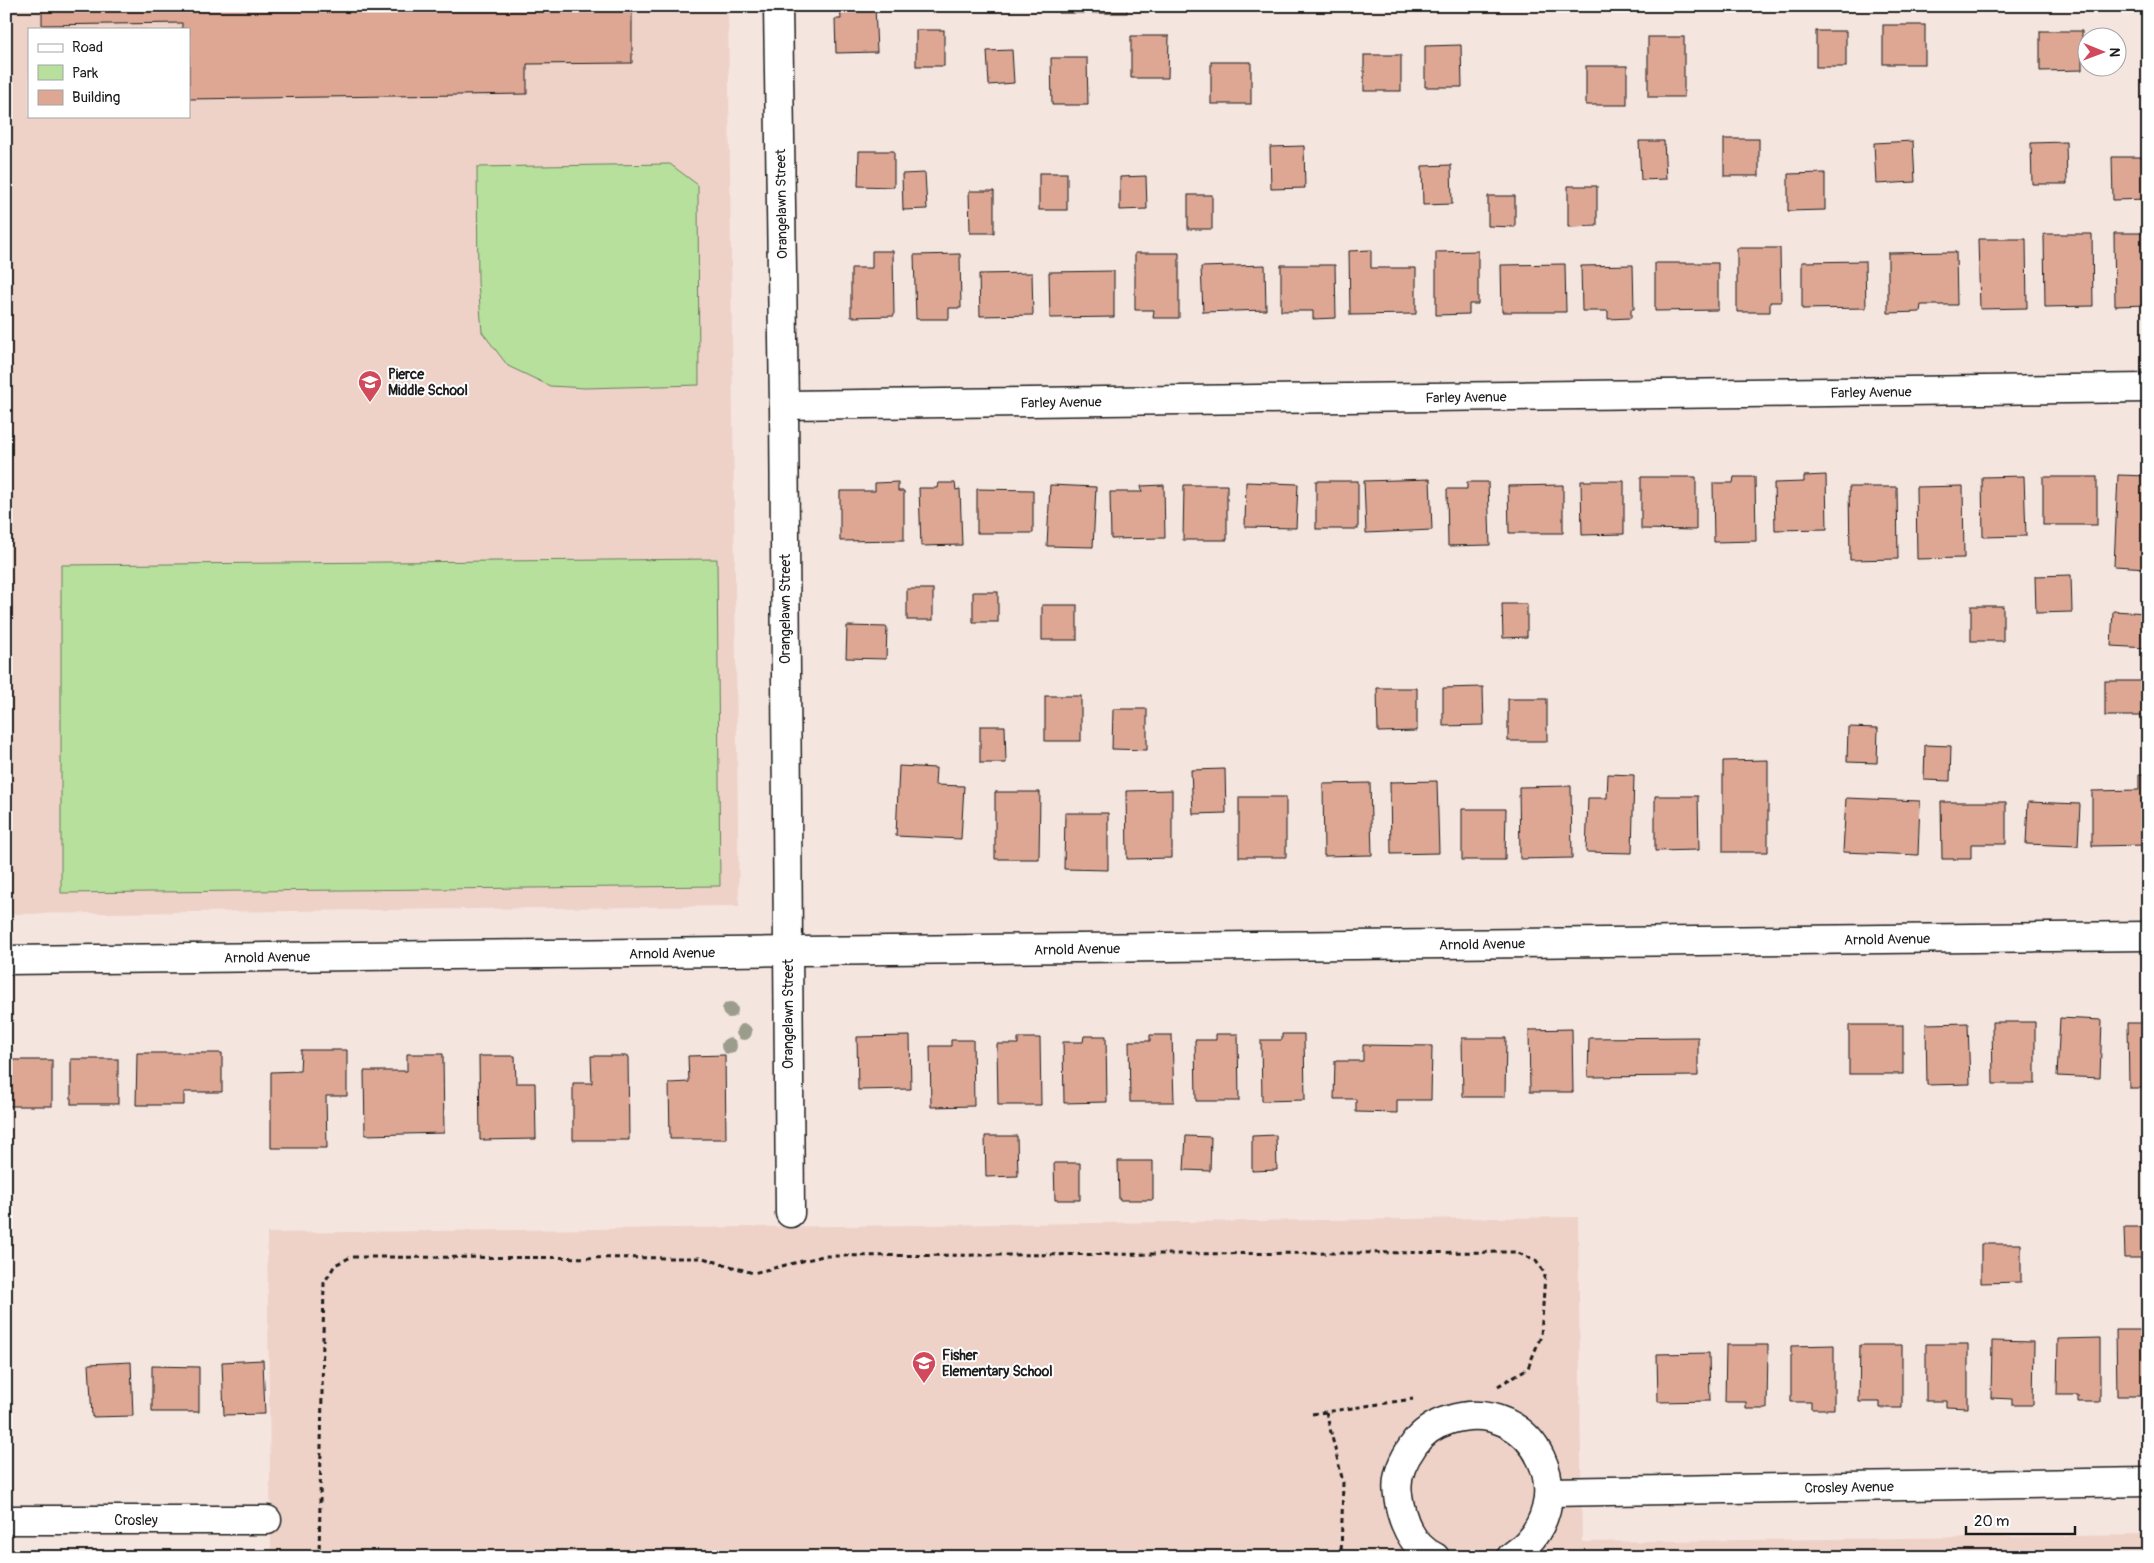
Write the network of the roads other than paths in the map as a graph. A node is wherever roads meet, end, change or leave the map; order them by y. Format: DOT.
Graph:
graph roads {
  1 [pos="778,6"];
  2 [pos="2148,388"];
  3 [pos="784,405"];
  4 [pos="2148,936"];
  5 [pos="788,952"];
  6 [pos="6,960"];
  7 [pos="790,1213"];
  8 [pos="2148,1482"];
  9 [pos="1549,1492"];
  10 [pos="6,1520"];
  11 [pos="266,1520"];
  12 [pos="1435,1557"];
  13 [pos="1511,1557"];
  1 -- 3 [label="street, Orangelawn Street"];
  2 -- 3 [label="street, Farley Avenue"];
  3 -- 5 [label="street, Orangelawn Street"];
  4 -- 5 [label="street, Arnold Avenue"];
  5 -- 6 [label="street, Arnold Avenue"];
  5 -- 7 [label="street, Orangelawn Street"];
  8 -- 9 [label="street, Crosley Avenue"];
  9 -- 12 [label="street"];
  9 -- 13 [label="street"];
  10 -- 11 [label="street, Crosley"];
}
